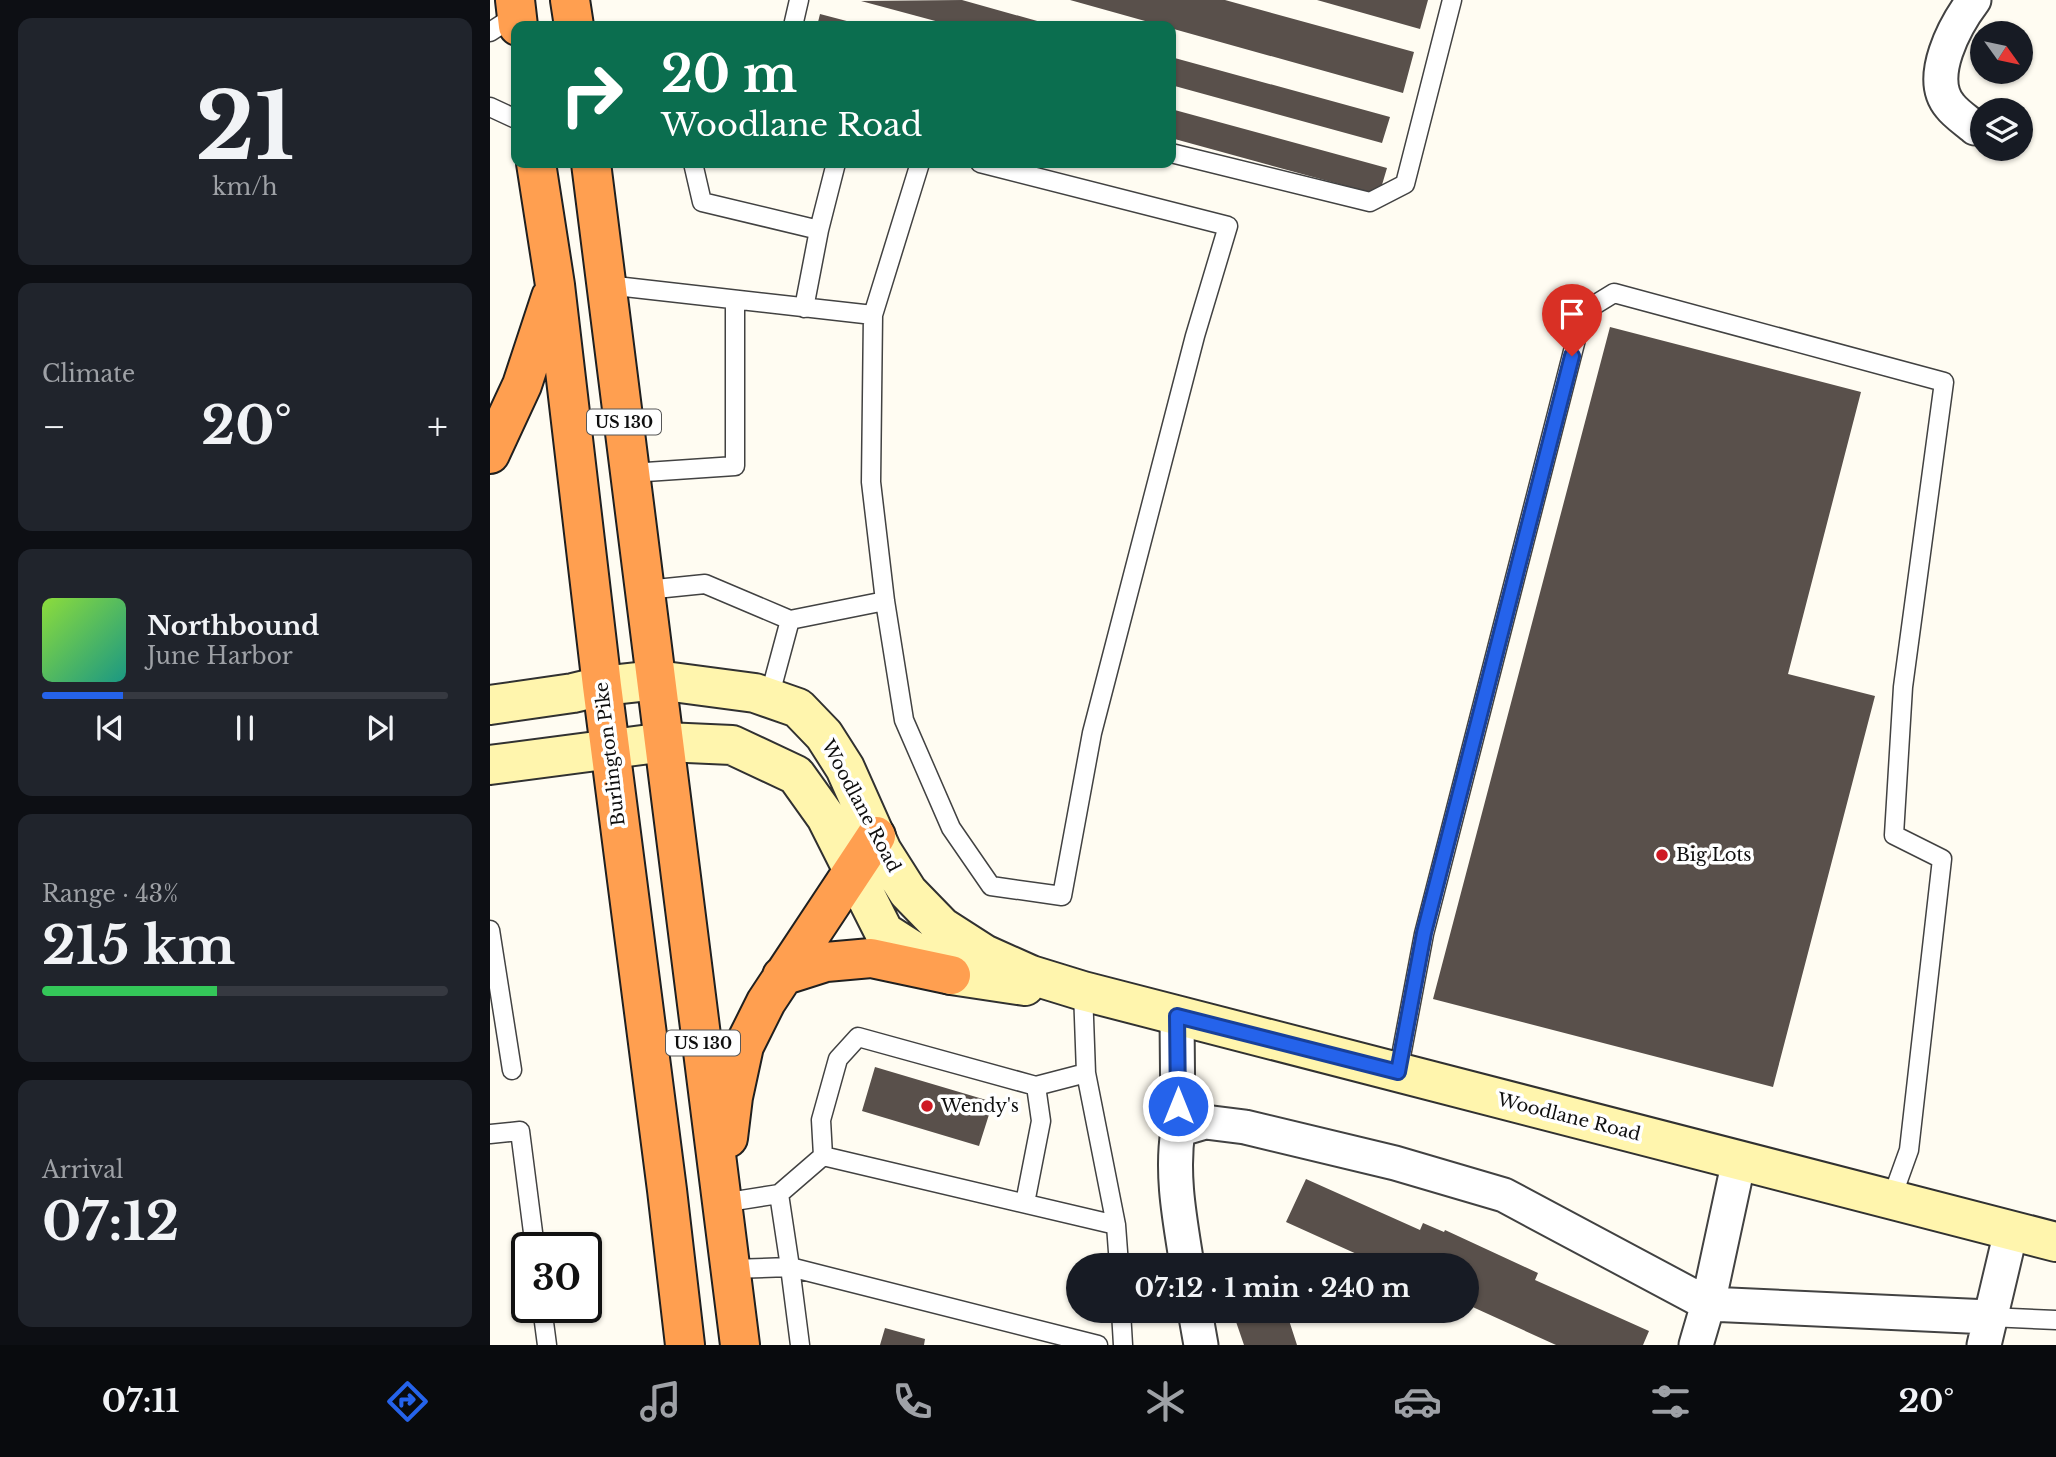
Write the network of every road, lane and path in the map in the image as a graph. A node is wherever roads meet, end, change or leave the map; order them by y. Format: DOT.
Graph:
graph roads {
  1 [pos="570,0"];
  2 [pos="799,0"];
  3 [pos="1452,0"];
  4 [pos="1974,0"];
  5 [pos="573,21"];
  6 [pos="794,21"];
  7 [pos="490,107"];
  8 [pos="511,117"];
  9 [pos="1970,124"];
  10 [pos="1176,154"];
  11 [pos="537,168"];
  12 [pos="592,168"];
  13 [pos="694,168"];
  14 [pos="835,168"];
  15 [pos="918,168"];
  16 [pos="1000,168"];
  17 [pos="819,230"];
  18 [pos="555,285"];
  19 [pos="607,285"];
  20 [pos="735,301"];
  21 [pos="804,308"];
  22 [pos="873,315"];
  23 [pos="490,454"];
  24 [pos="631,474"];
  25 [pos="646,590"];
  26 [pos="886,601"];
  27 [pos="790,620"];
  28 [pos="657,680"];
  29 [pos="602,687"];
  30 [pos="769,698"];
  31 [pos="490,705"];
  32 [pos="665,742"];
  33 [pos="610,749"];
  34 [pos="490,765"];
  35 [pos="876,836"];
  36 [pos="853,870"];
  37 [pos="490,930"];
  38 [pos="951,975"];
  39 [pos="782,976"];
  40 [pos="1083,991"];
  41 [pos="1177,1016"];
  42 [pos="512,1070"];
  43 [pos="1398,1072"];
  44 [pos="1086,1073"];
  45 [pos="1036,1086"];
  46 [pos="1178,1130"];
  47 [pos="490,1134"];
  48 [pos="822,1156"];
  49 [pos="1739,1160"];
  50 [pos="779,1194"];
  51 [pos="1891,1200"];
  52 [pos="722,1203"];
  53 [pos="1025,1203"];
  54 [pos="1116,1225"];
  55 [pos="2011,1231"];
  56 [pos="533,1232"];
  57 [pos="2056,1242"];
  58 [pos="1118,1253"];
  59 [pos="1185,1253"];
  60 [pos="790,1267"];
  61 [pos="731,1269"];
  62 [pos="1708,1304"];
  63 [pos="2056,1320"];
  64 [pos="544,1323"];
  65 [pos="1122,1323"];
  66 [pos="1197,1323"];
  67 [pos="1986,1331"];
  68 [pos="547,1345"];
  69 [pos="685,1345"];
  70 [pos="740,1345"];
  71 [pos="800,1345"];
  72 [pos="1098,1345"];
  73 [pos="1124,1345"];
  74 [pos="1201,1345"];
  75 [pos="1696,1345"];
  1 -- 5 [label="highway"];
  2 -- 6 [label="lane"];
  3 -- 10 [label="lane"];
  4 -- 9 [label="street"];
  7 -- 8 [label="lane"];
  11 -- 18 [label="highway, Burlington Pike / US 130"];
  12 -- 19 [label="highway, US 130"];
  13 -- 17 [label="lane"];
  14 -- 17 [label="lane"];
  15 -- 22 [label="lane"];
  16 -- 26 [label="lane"];
  17 -- 21 [label="lane"];
  18 -- 23 [label="highway"];
  18 -- 29 [label="highway, Burlington Pike / US 130"];
  19 -- 20 [label="lane"];
  19 -- 24 [label="highway, US 130"];
  20 -- 21 [label="lane"];
  20 -- 24 [label="lane"];
  21 -- 22 [label="lane"];
  22 -- 26 [label="lane"];
  24 -- 25 [label="highway, US 130"];
  25 -- 27 [label="lane"];
  25 -- 28 [label="highway, US 130"];
  26 -- 27 [label="lane"];
  27 -- 30 [label="lane"];
  28 -- 29 [label="street, Woodlane Road"];
  28 -- 30 [label="street, Woodlane Road"];
  28 -- 32 [label="highway, US 130"];
  29 -- 31 [label="street, Woodlane Road"];
  29 -- 33 [label="highway, Burlington Pike / US 130"];
  30 -- 35 [label="street, Woodlane Road"];
  32 -- 33 [label="street, Woodlane Road"];
  32 -- 36 [label="street, Woodlane Road"];
  32 -- 52 [label="highway, US 130"];
  33 -- 34 [label="street, Woodlane Road"];
  33 -- 69 [label="highway, Burlington Pike / US 130"];
  35 -- 36 [label="highway"];
  35 -- 40 [label="street, Woodlane Road"];
  36 -- 38 [label="street, Woodlane Road"];
  36 -- 39 [label="highway"];
  37 -- 42 [label="lane"];
  38 -- 39 [label="highway"];
  38 -- 40 [label="street, Woodlane Road"];
  39 -- 52 [label="highway"];
  40 -- 41 [label="street, Woodlane Road"];
  40 -- 44 [label="lane"];
  41 -- 43 [label="street, Woodlane Road"];
  41 -- 46 [label="street"];
  43 -- 49 [label="street, Woodlane Road"];
  43 -- 51 [label="lane"];
  44 -- 45 [label="lane"];
  44 -- 54 [label="lane"];
  45 -- 48 [label="lane"];
  45 -- 53 [label="lane"];
  46 -- 59 [label="street"];
  46 -- 62 [label="street"];
  47 -- 56 [label="lane"];
  48 -- 50 [label="lane"];
  48 -- 53 [label="lane"];
  49 -- 51 [label="street, Woodlane Road"];
  49 -- 62 [label="street"];
  50 -- 52 [label="lane"];
  50 -- 60 [label="lane"];
  51 -- 55 [label="street, Woodlane Road"];
  52 -- 61 [label="highway, US 130"];
  53 -- 54 [label="lane"];
  54 -- 58 [label="lane"];
  55 -- 57 [label="street, Woodlane Road"];
  55 -- 67 [label="street"];
  60 -- 61 [label="lane"];
  60 -- 71 [label="lane"];
  60 -- 72 [label="lane"];
  61 -- 70 [label="highway, US 130"];
  62 -- 67 [label="street"];
  62 -- 75 [label="street"];
  63 -- 67 [label="lane"];
  64 -- 68 [label="lane"];
  65 -- 73 [label="lane"];
  66 -- 74 [label="street"];
}
